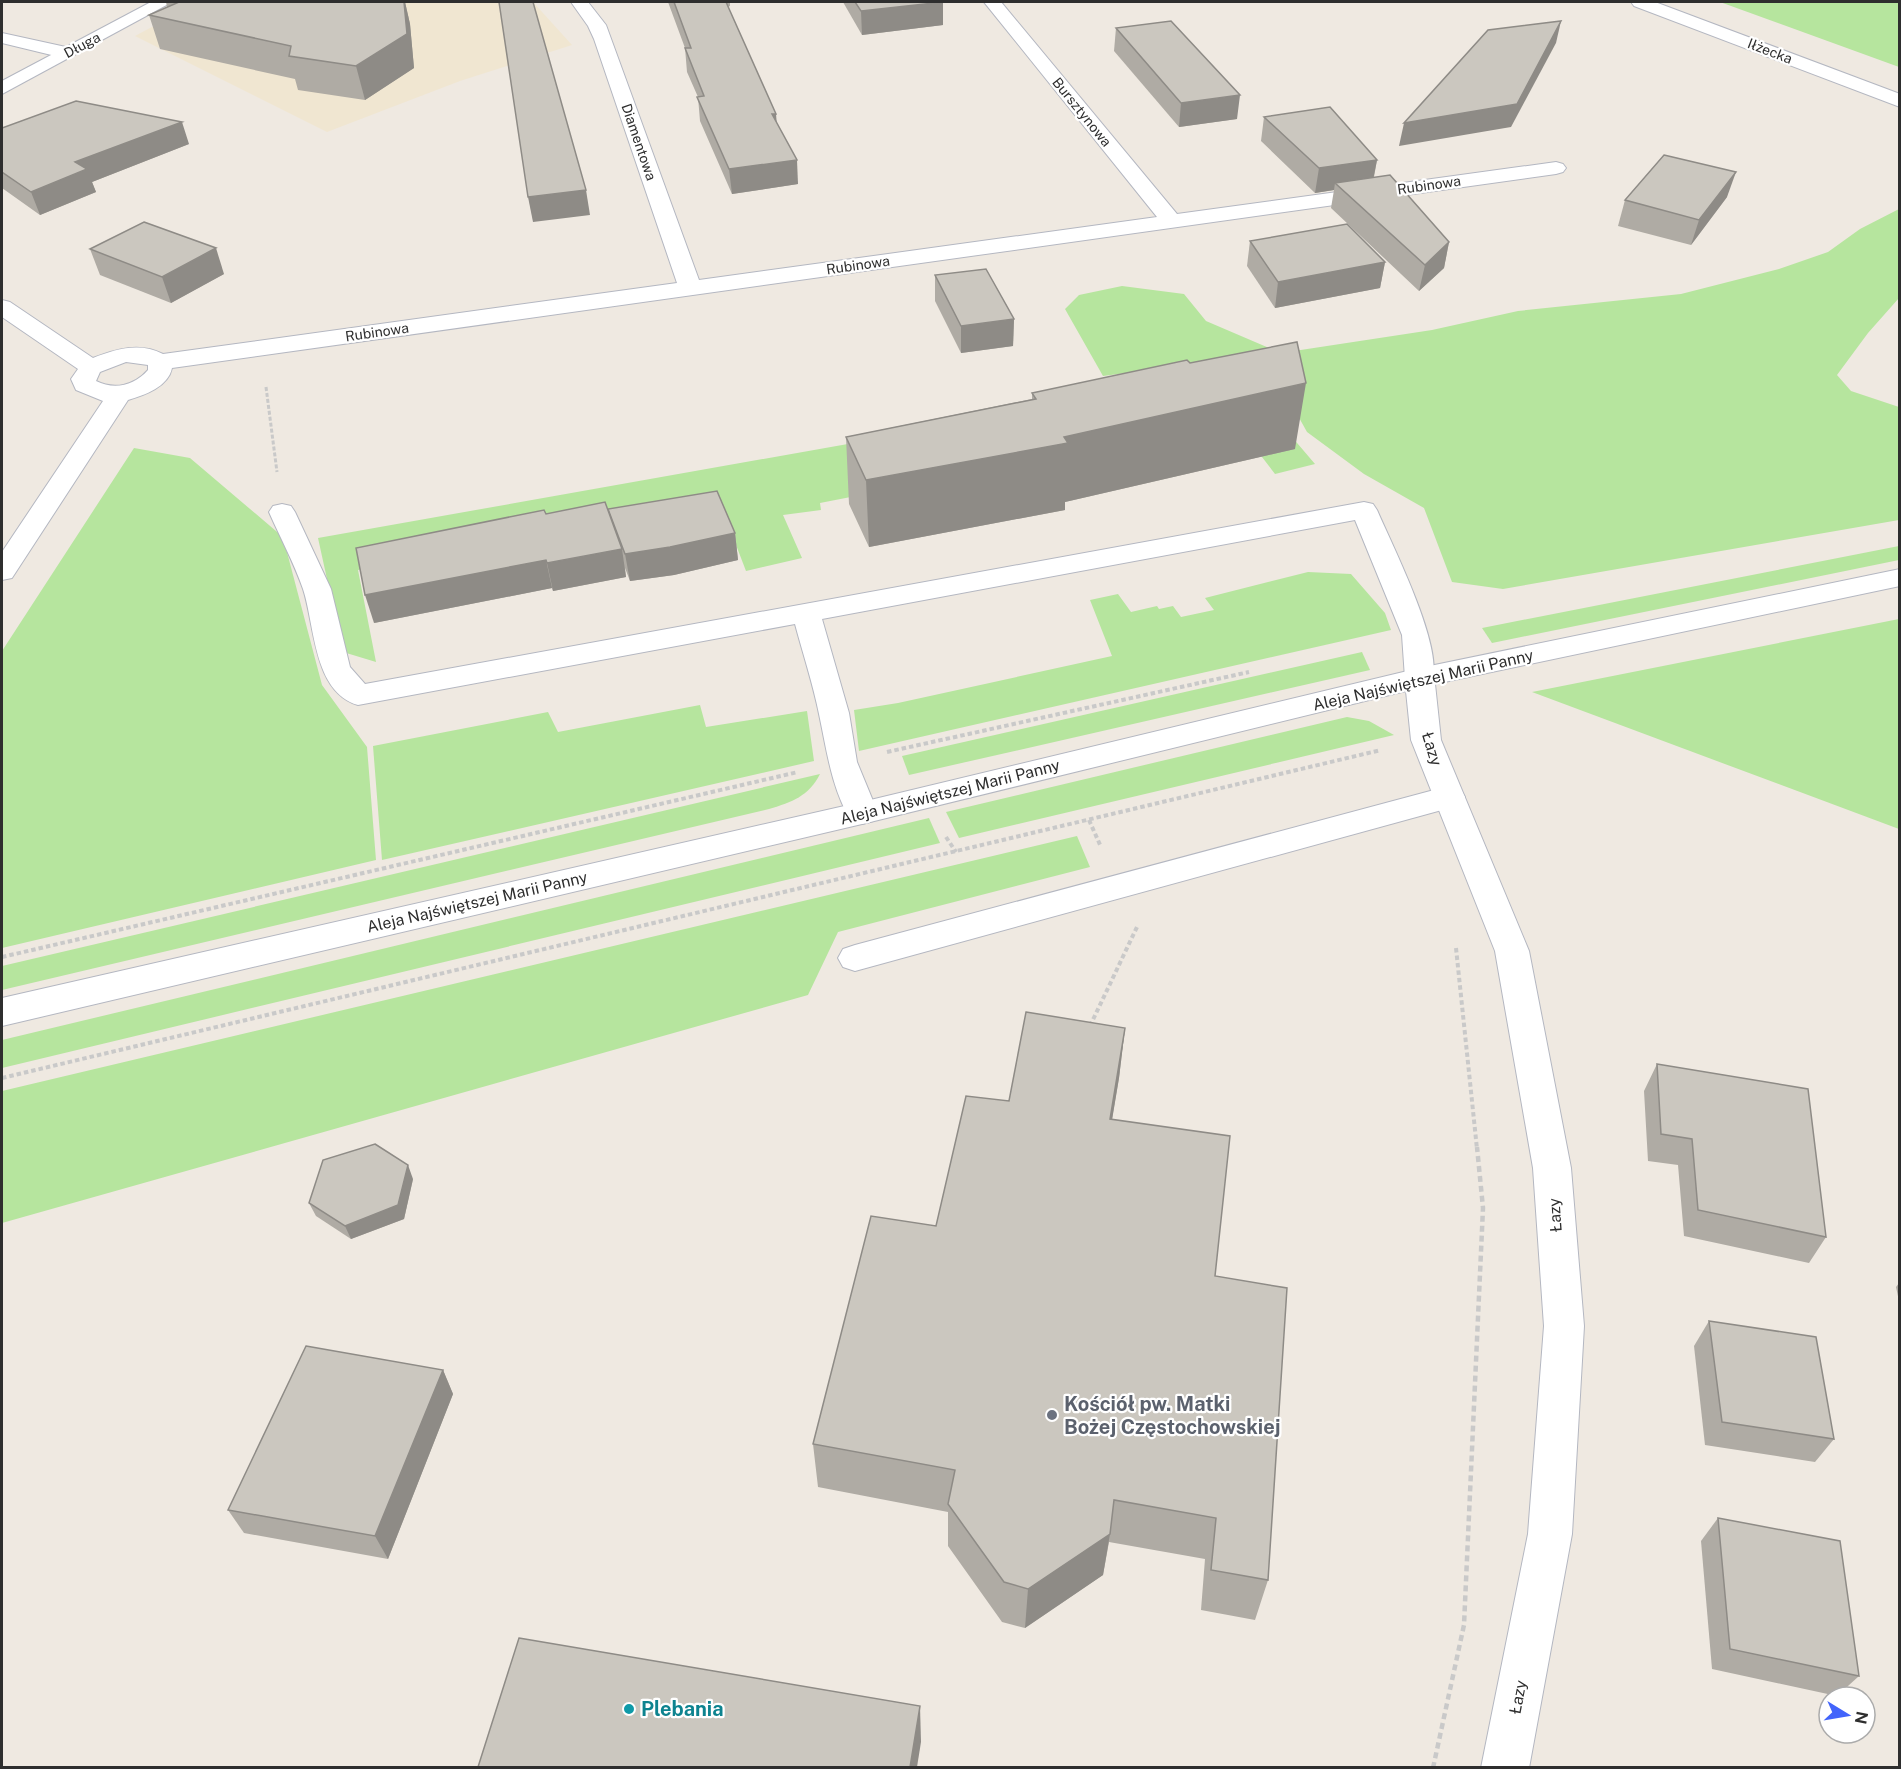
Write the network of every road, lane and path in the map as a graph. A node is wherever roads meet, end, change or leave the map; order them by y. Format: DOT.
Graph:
graph roads {
  1 [pos="163,2"];
  2 [pos="579,2"];
  3 [pos="992,2"];
  4 [pos="1640,2"];
  5 [pos="2,38"];
  6 [pos="68,53"];
  7 [pos="2,88"];
  8 [pos="1899,101"];
  9 [pos="1556,168"];
  10 [pos="1172,222"];
  11 [pos="690,288"];
  12 [pos="2,307"];
  13 [pos="161,362"];
  14 [pos="91,367"];
  15 [pos="265,383"];
  16 [pos="120,393"];
  17 [pos="282,512"];
  18 [pos="2,572"];
  19 [pos="1899,577"];
  20 [pos="806,614"];
  21 [pos="1255,671"];
  22 [pos="1419,678"];
  23 [pos="1426,740"];
  24 [pos="842,762"];
  25 [pos="1449,797"];
  26 [pos="862,813"];
  27 [pos="1089,820"];
  28 [pos="1119,886"];
  29 [pos="1455,940"];
  30 [pos="2,957"];
  31 [pos="855,958"];
  32 [pos="2,1012"];
  33 [pos="1088,1029"];
  34 [pos="2,1078"];
  35 [pos="1433,1767"];
  36 [pos="1504,1767"];
  1 -- 6 [label="street, Długa"];
  2 -- 11 [label="street, Diamentowa"];
  3 -- 10 [label="street, Bursztynowa"];
  4 -- 8 [label="street, Iłżecka"];
  5 -- 6 [label="street"];
  6 -- 7 [label="street, Długa"];
  9 -- 10 [label="street, Rubinowa"];
  10 -- 11 [label="street, Rubinowa"];
  11 -- 13 [label="street, Rubinowa"];
  12 -- 14 [label="street"];
  13 -- 14 [label="street, Rubinowa"];
  13 -- 16 [label="street"];
  14 -- 16 [label="street"];
  15 -- 17 [label="path"];
  16 -- 18 [label="street"];
  17 -- 20 [label="street"];
  19 -- 22 [label="street, Aleja Najświętszej Marii Panny"];
  20 -- 22 [label="street, Łazy"];
  20 -- 24 [label="street"];
  21 -- 24 [label="path"];
  22 -- 23 [label="street, Łazy"];
  22 -- 26 [label="street, Aleja Najświętszej Marii Panny"];
  23 -- 25 [label="street, Łazy"];
  23 -- 27 [label="path"];
  24 -- 26 [label="street"];
  24 -- 30 [label="path"];
  25 -- 28 [label="street"];
  25 -- 36 [label="street, Łazy"];
  26 -- 32 [label="street, Aleja Najświętszej Marii Panny"];
  27 -- 28 [label="path"];
  27 -- 34 [label="path"];
  28 -- 31 [label="street"];
  28 -- 33 [label="path"];
  29 -- 35 [label="path"];
}
